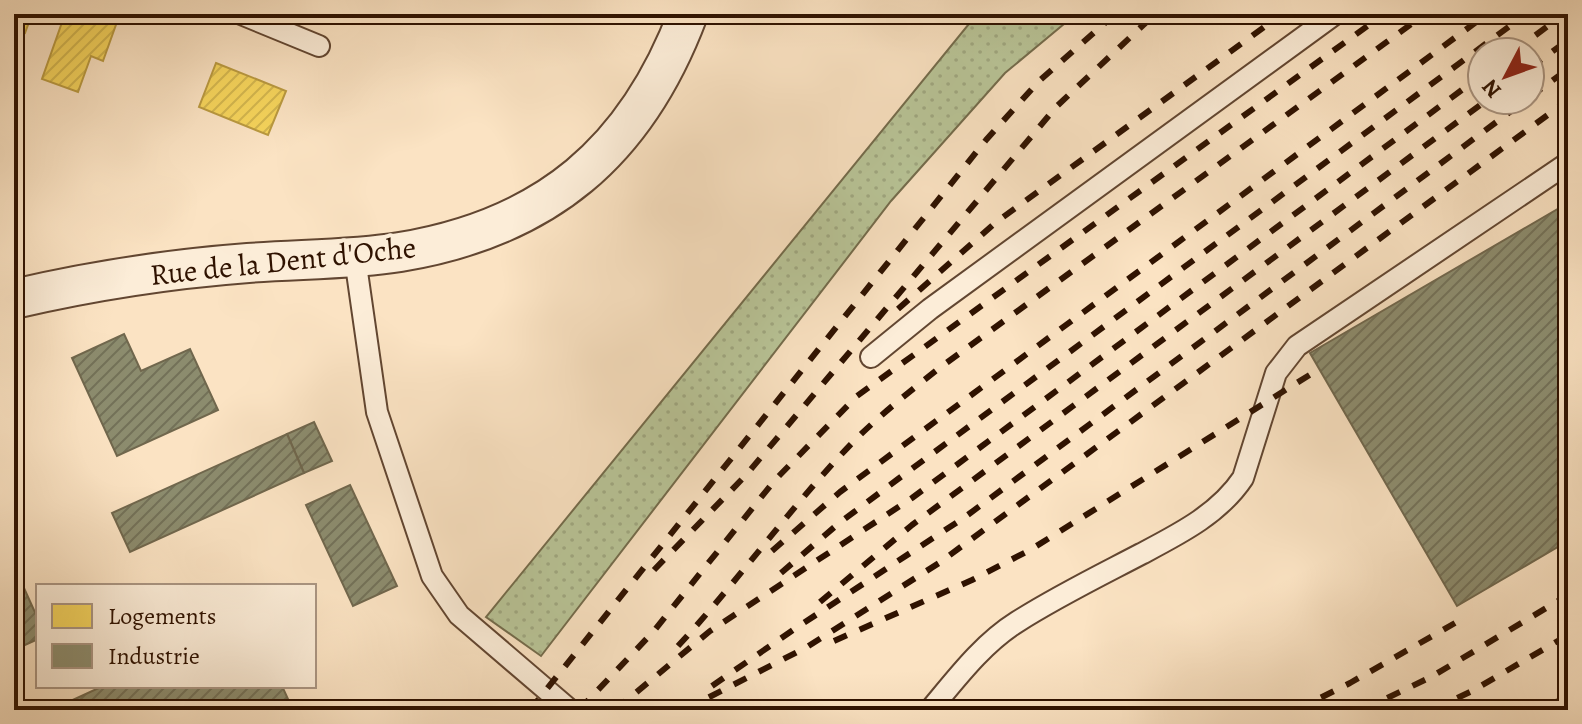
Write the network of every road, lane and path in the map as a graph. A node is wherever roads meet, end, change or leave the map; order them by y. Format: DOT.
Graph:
graph roads {
  1 [pos="241,14"];
  2 [pos="688,14"];
  3 [pos="1335,14"];
  4 [pos="319,46"];
  5 [pos="1568,163"];
  6 [pos="355,258"];
  7 [pos="14,299"];
  8 [pos="871,357"];
  9 [pos="570,710"];
  10 [pos="930,710"];
  1 -- 4 [label="lane"];
  2 -- 6 [label="street, Rue de la Dent d'Oche"];
  3 -- 8 [label="lane"];
  5 -- 10 [label="lane"];
  6 -- 7 [label="street, Rue de la Dent d'Oche"];
  6 -- 9 [label="lane"];
}
